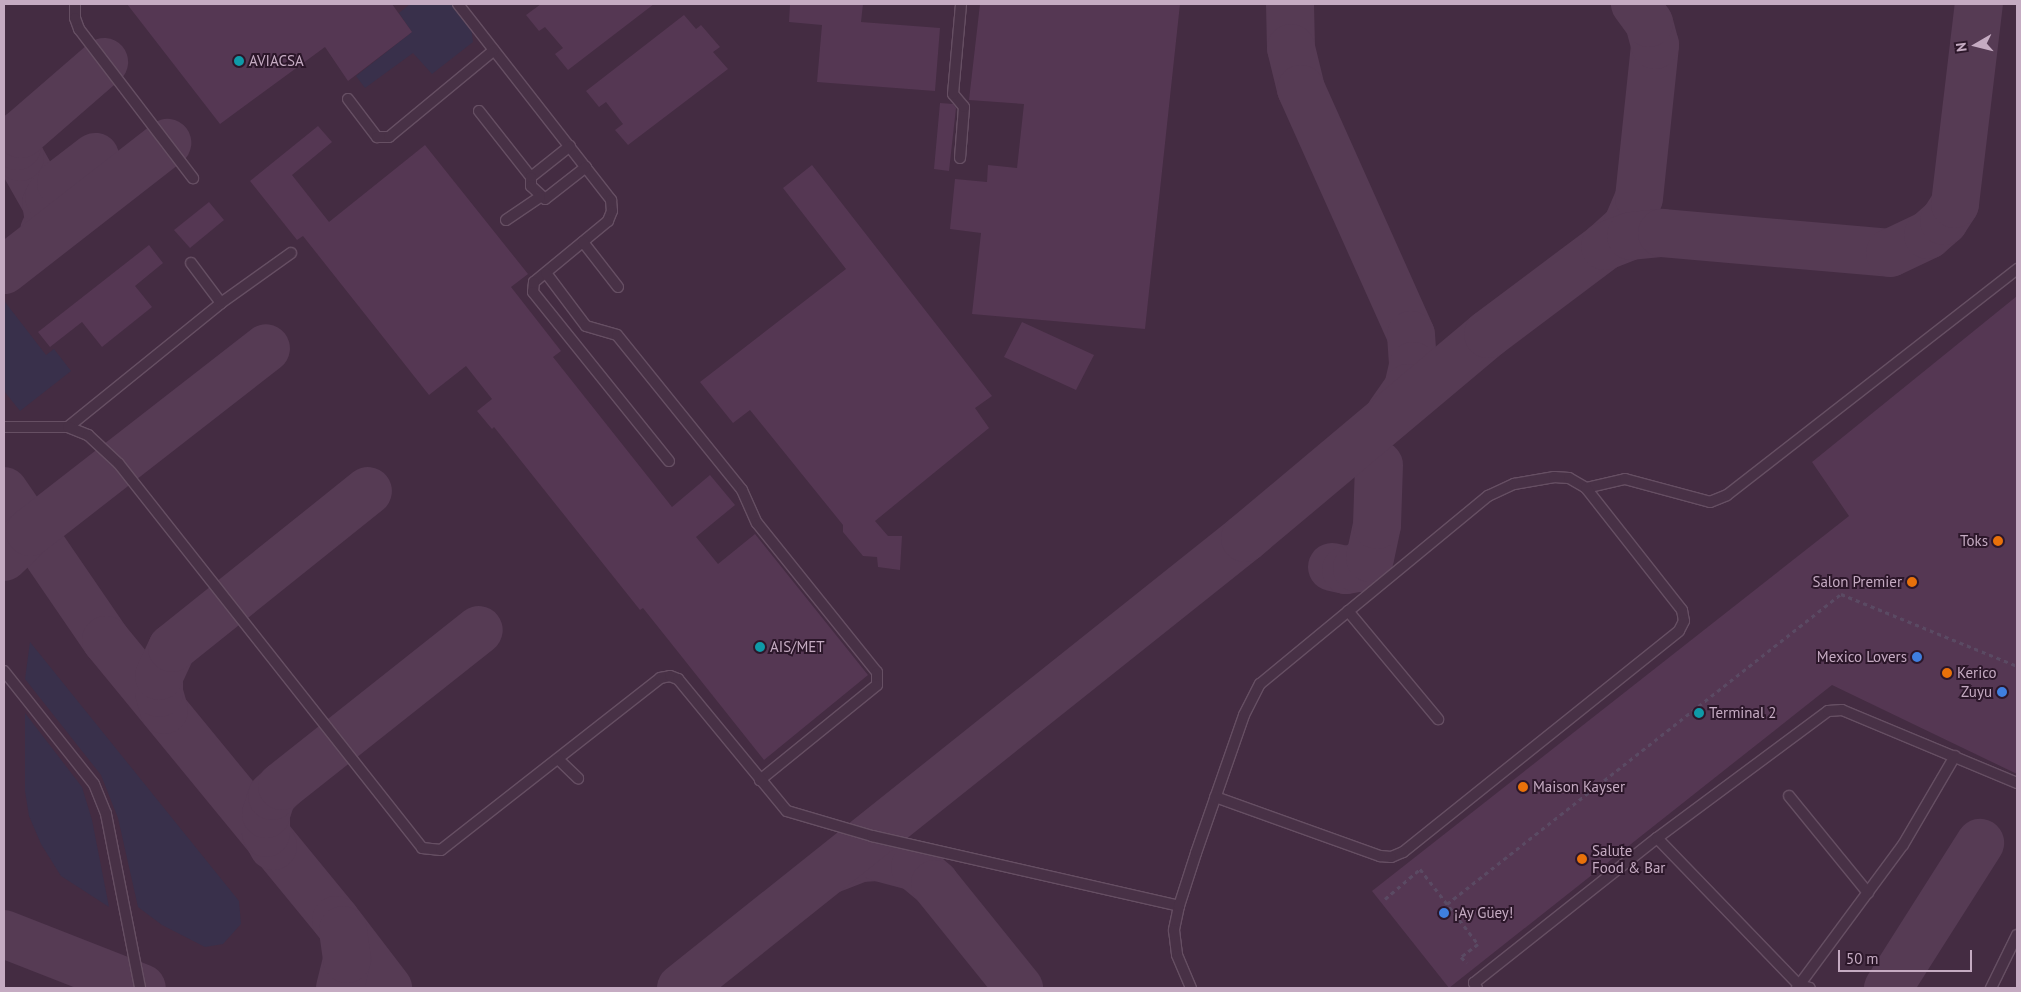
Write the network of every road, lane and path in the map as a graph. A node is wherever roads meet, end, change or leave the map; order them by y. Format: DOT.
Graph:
graph roads {
  1 [pos="75,4"];
  2 [pos="458,4"];
  3 [pos="961,4"];
  4 [pos="494,50"];
  5 [pos="348,99"];
  6 [pos="478,111"];
  7 [pos="570,146"];
  8 [pos="960,158"];
  9 [pos="586,167"];
  10 [pos="531,177"];
  11 [pos="193,178"];
  12 [pos="540,197"];
  13 [pos="506,220"];
  14 [pos="584,242"];
  15 [pos="290,253"];
  16 [pos="191,263"];
  17 [pos="2017,269"];
  18 [pos="546,273"];
  19 [pos="618,287"];
  20 [pos="221,303"];
  21 [pos="4,427"];
  22 [pos="68,427"];
  23 [pos="669,461"];
  24 [pos="1586,488"];
  25 [pos="1348,611"];
  26 [pos="2017,666"];
  27 [pos="4,671"];
  28 [pos="1438,719"];
  29 [pos="1955,756"];
  30 [pos="558,759"];
  31 [pos="578,778"];
  32 [pos="760,780"];
  33 [pos="2017,783"];
  34 [pos="1789,796"];
  35 [pos="1216,797"];
  36 [pos="1657,838"];
  37 [pos="1868,893"];
  38 [pos="1385,898"];
  39 [pos="1447,904"];
  40 [pos="1179,906"];
  41 [pos="2017,937"];
  42 [pos="1466,963"];
  43 [pos="1802,987"];
  44 [pos="140,988"];
  45 [pos="1191,988"];
  46 [pos="1477,988"];
  47 [pos="1992,988"];
  1 -- 11 [label="lane"];
  2 -- 4 [label="lane"];
  3 -- 8 [label="lane"];
  4 -- 5 [label="lane"];
  4 -- 7 [label="lane"];
  6 -- 10 [label="lane"];
  7 -- 9 [label="lane"];
  7 -- 10 [label="lane"];
  9 -- 12 [label="lane"];
  9 -- 14 [label="lane"];
  10 -- 12 [label="lane"];
  12 -- 13 [label="lane"];
  14 -- 18 [label="lane"];
  14 -- 19 [label="lane"];
  15 -- 20 [label="lane"];
  16 -- 20 [label="lane"];
  17 -- 24 [label="lane"];
  18 -- 23 [label="lane"];
  18 -- 32 [label="lane"];
  20 -- 22 [label="lane"];
  21 -- 22 [label="lane"];
  22 -- 30 [label="lane"];
  24 -- 25 [label="lane"];
  24 -- 35 [label="lane"];
  25 -- 28 [label="lane"];
  25 -- 35 [label="lane"];
  26 -- 39 [label="path"];
  27 -- 44 [label="lane"];
  29 -- 33 [label="lane"];
  29 -- 36 [label="lane"];
  29 -- 37 [label="lane"];
  30 -- 31 [label="lane"];
  30 -- 32 [label="lane"];
  32 -- 40 [label="lane"];
  34 -- 37 [label="lane"];
  35 -- 40 [label="lane"];
  36 -- 43 [label="lane"];
  36 -- 46 [label="lane"];
  37 -- 43 [label="lane"];
  38 -- 39 [label="path"];
  39 -- 42 [label="path"];
  40 -- 45 [label="lane"];
  41 -- 47 [label="lane"];
}
